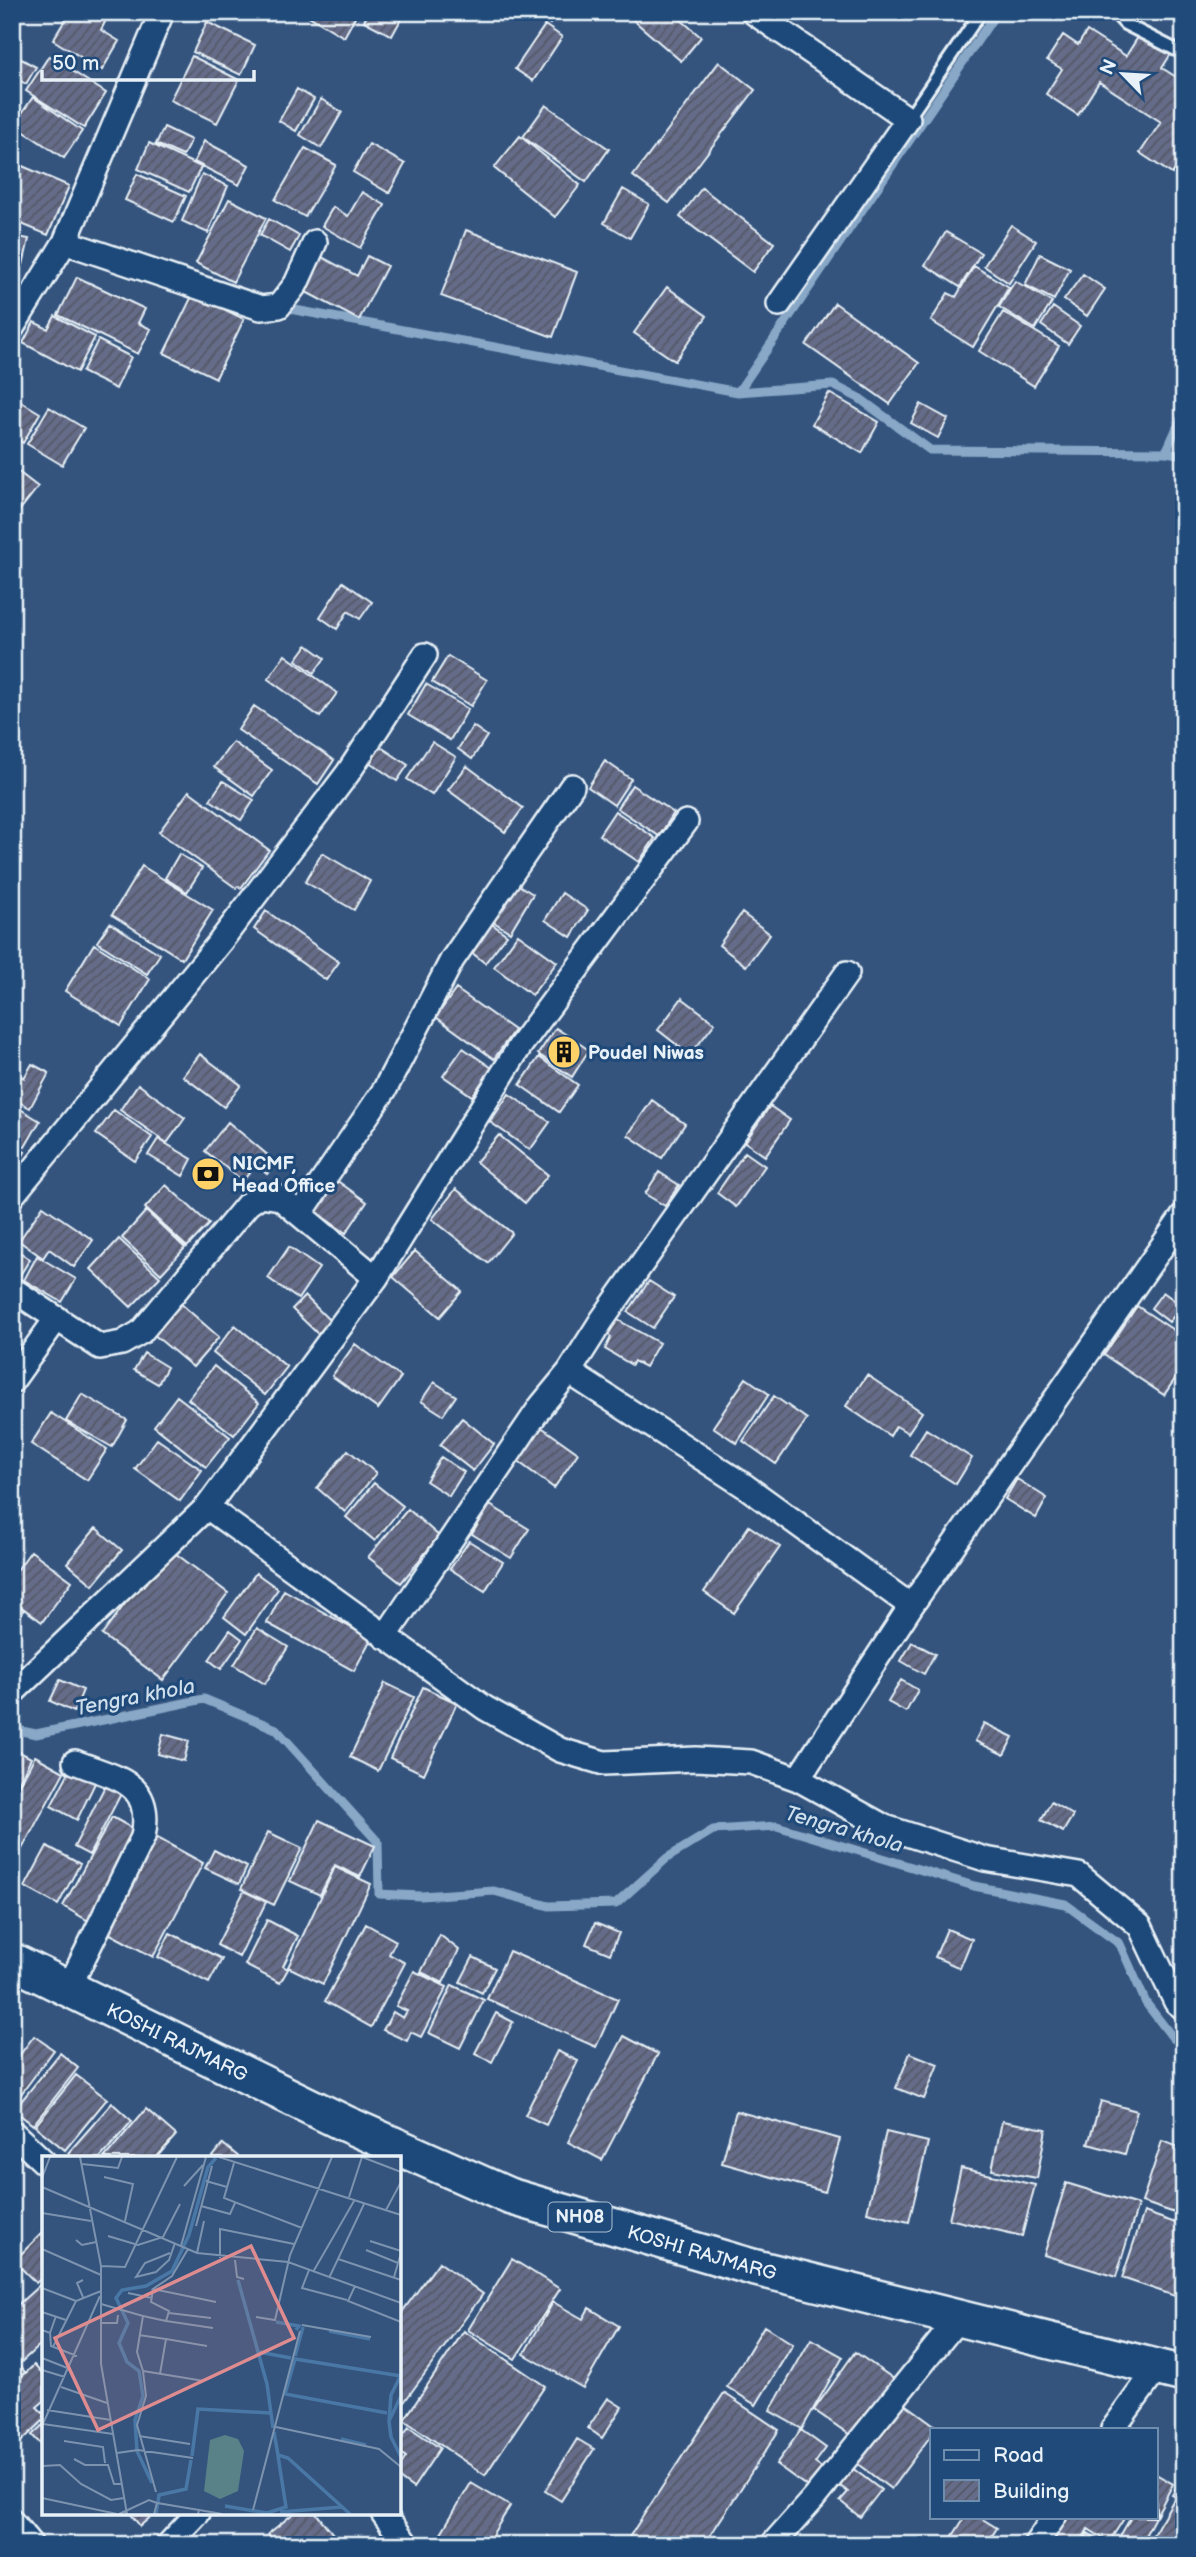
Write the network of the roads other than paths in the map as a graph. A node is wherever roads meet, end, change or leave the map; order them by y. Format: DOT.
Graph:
graph roads {
  1 [pos="162,12"];
  2 [pos="752,12"];
  3 [pos="981,12"];
  4 [pos="1114,12"];
  5 [pos="1184,54"];
  6 [pos="908,119"];
  7 [pos="65,242"];
  8 [pos="315,242"];
  9 [pos="779,304"];
  10 [pos="12,328"];
  11 [pos="425,655"];
  12 [pos="572,786"];
  13 [pos="686,821"];
  14 [pos="847,973"];
  15 [pos="12,1196"];
  16 [pos="300,1214"];
  17 [pos="1184,1215"];
  18 [pos="376,1278"];
  19 [pos="12,1289"];
  20 [pos="57,1318"];
  21 [pos="569,1372"];
  22 [pos="12,1381"];
  23 [pos="207,1507"];
  24 [pos="911,1606"];
  25 [pos="385,1637"];
  26 [pos="12,1693"];
  27 [pos="75,1762"];
  28 [pos="798,1779"];
  29 [pos="12,1961"];
  30 [pos="68,1989"];
  31 [pos="1184,2008"];
  32 [pos="12,2132"];
  33 [pos="42,2160"];
  34 [pos="958,2319"];
  35 [pos="1171,2370"];
  36 [pos="1114,2428"];
  37 [pos="196,2515"];
  38 [pos="384,2515"];
  39 [pos="1053,2518"];
  40 [pos="12,2522"];
  41 [pos="31,2545"];
  42 [pos="168,2545"];
  43 [pos="407,2545"];
  44 [pos="772,2545"];
  45 [pos="1035,2545"];
  1 -- 7 [label="street"];
  2 -- 6 [label="street"];
  3 -- 6 [label="lane"];
  4 -- 5 [label="lane"];
  6 -- 9 [label="street"];
  7 -- 8 [label="street"];
  7 -- 10 [label="street"];
  11 -- 15 [label="street"];
  12 -- 16 [label="street"];
  13 -- 18 [label="street"];
  14 -- 21 [label="street"];
  16 -- 18 [label="street"];
  16 -- 20 [label="street"];
  17 -- 24 [label="street"];
  18 -- 23 [label="street"];
  19 -- 20 [label="street"];
  20 -- 22 [label="street"];
  21 -- 24 [label="street"];
  21 -- 25 [label="street"];
  23 -- 25 [label="street"];
  23 -- 26 [label="street"];
  24 -- 28 [label="street"];
  25 -- 28 [label="street"];
  27 -- 30 [label="street"];
  28 -- 31 [label="street"];
  29 -- 30 [label="main road, KOSHI RAJMARG / NH08"];
  30 -- 34 [label="main road, KOSHI RAJMARG / NH08"];
  32 -- 33 [label="street"];
  34 -- 35 [label="main road, KOSHI RAJMARG / NH08"];
  34 -- 44 [label="street"];
  35 -- 36 [label="street"];
  37 -- 42 [label="street"];
  38 -- 43 [label="street"];
  39 -- 45 [label="street"];
  40 -- 41 [label="street"];
}
